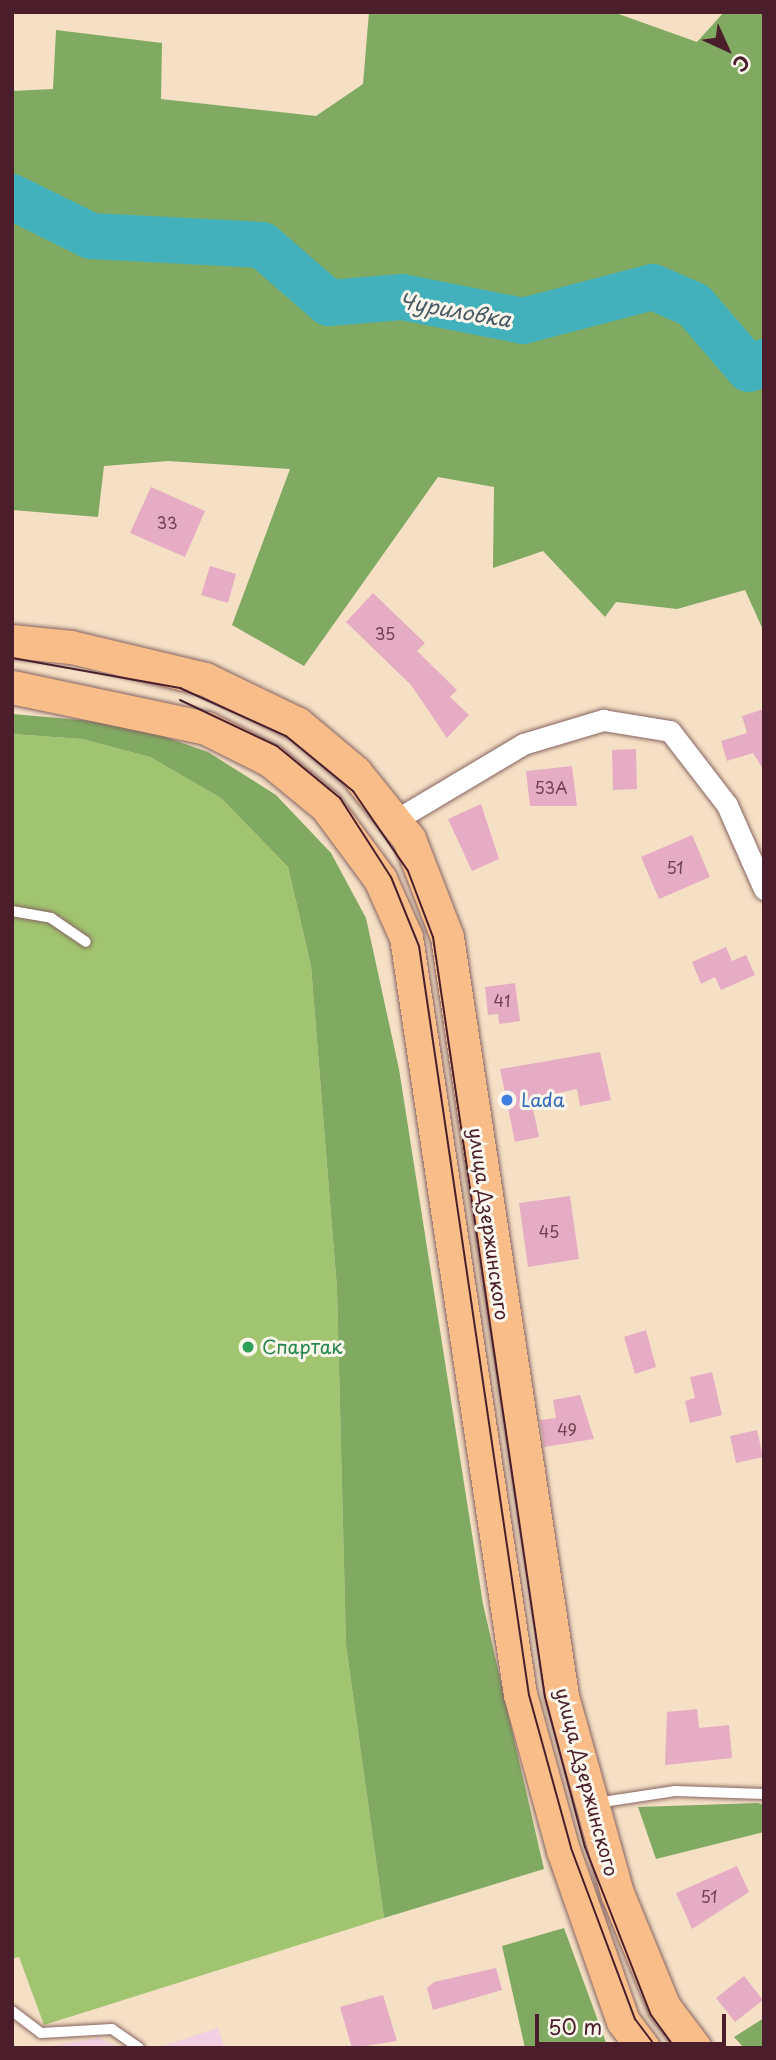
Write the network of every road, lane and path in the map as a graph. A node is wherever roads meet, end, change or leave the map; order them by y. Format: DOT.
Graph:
graph roads {
  1 [pos="12,641"];
  2 [pos="12,687"];
  3 [pos="394,821"];
  4 [pos="764,889"];
  5 [pos="12,911"];
  6 [pos="86,942"];
  7 [pos="764,1794"];
  8 [pos="592,1803"];
  9 [pos="12,2011"];
  10 [pos="139,2048"];
  11 [pos="643,2048"];
  12 [pos="695,2048"];
  1 -- 3 [label="main road, улица Дзержинского"];
  2 -- 11 [label="main road, улица Дзержинского"];
  3 -- 4 [label="street"];
  3 -- 8 [label="main road, улица Дзержинского"];
  5 -- 6 [label="lane"];
  7 -- 8 [label="lane"];
  8 -- 12 [label="main road, улица Дзержинского"];
  9 -- 10 [label="lane"];
}
